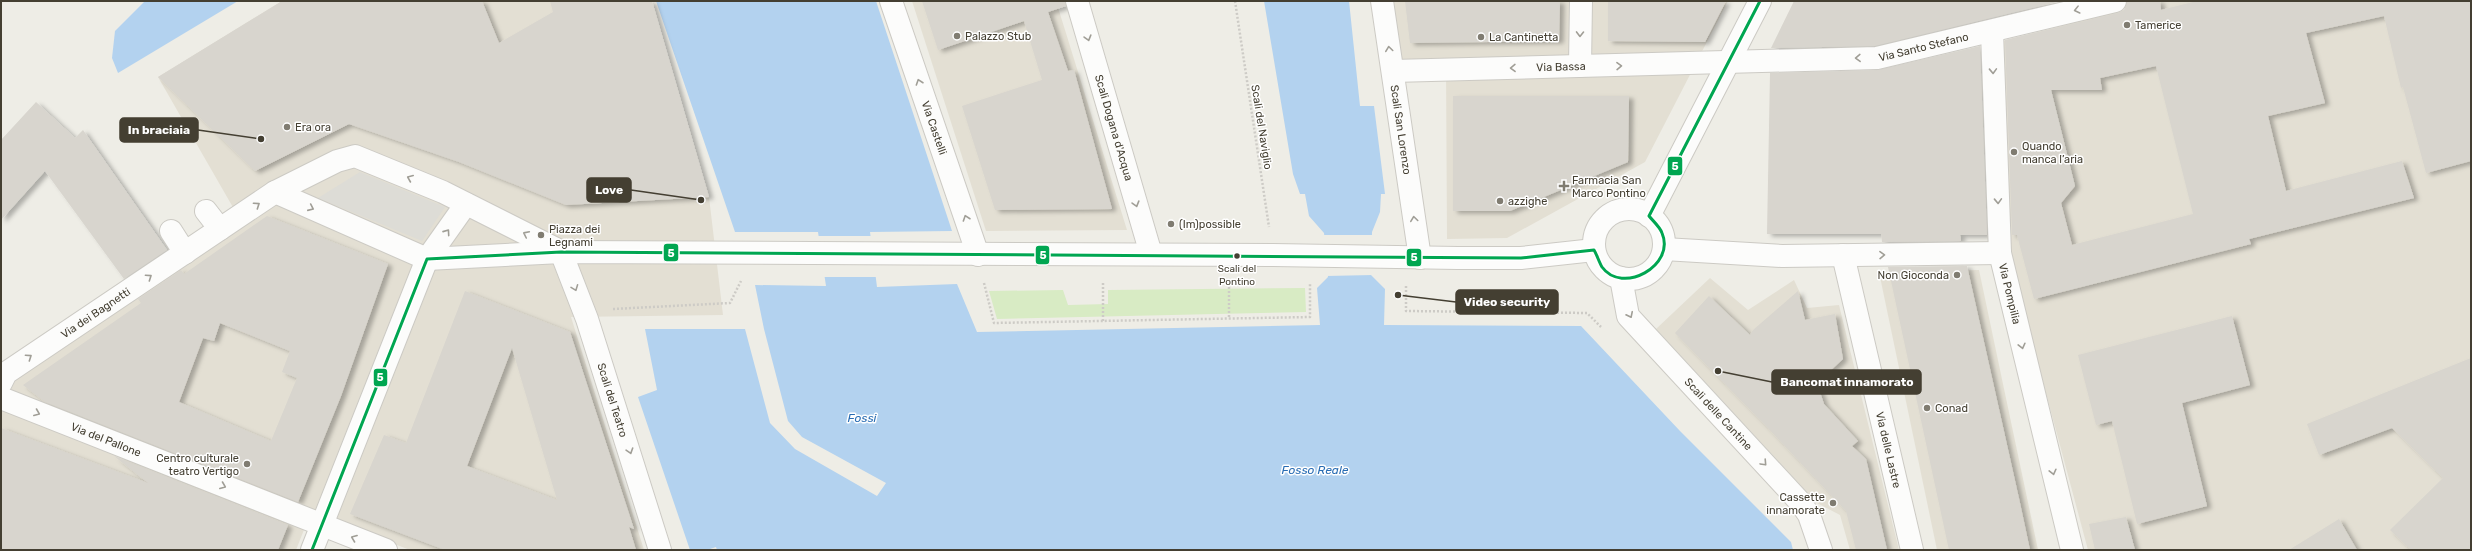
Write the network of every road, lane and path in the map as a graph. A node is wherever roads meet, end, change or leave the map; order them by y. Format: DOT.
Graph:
graph roads {
  1 [pos="891,1"];
  2 [pos="1077,1"];
  3 [pos="1235,1"];
  4 [pos="1382,1"];
  5 [pos="1581,1"];
  6 [pos="1760,1"];
  7 [pos="2115,1"];
  8 [pos="1992,32"];
  9 [pos="1729,63"];
  10 [pos="1580,66"];
  11 [pos="1392,71"];
  12 [pos="275,192"];
  13 [pos="466,204"];
  14 [pos="206,211"];
  15 [pos="1649,216"];
  16 [pos="220,229"];
  17 [pos="171,230"];
  18 [pos="1664,249"];
  19 [pos="1594,250"];
  20 [pos="561,252"];
  21 [pos="185,253"];
  22 [pos="2000,253"];
  23 [pos="1151,254"];
  24 [pos="972,255"];
  25 [pos="1273,255"];
  26 [pos="1314,256"];
  27 [pos="1843,256"];
  28 [pos="1420,258"];
  29 [pos="428,259"];
  30 [pos="744,277"];
  31 [pos="1621,278"];
  32 [pos="979,280"];
  33 [pos="1229,280"];
  34 [pos="1103,282"];
  35 [pos="984,283"];
  36 [pos="1406,284"];
  37 [pos="606,309"];
  38 [pos="1229,318"];
  39 [pos="1103,321"];
  40 [pos="1604,330"];
  41 [pos="3,375"];
  42 [pos="1,398"];
  43 [pos="322,525"];
  44 [pos="312,550"];
  45 [pos="386,550"];
  46 [pos="660,550"];
  47 [pos="1821,550"];
  48 [pos="1912,550"];
  49 [pos="2072,550"];
  24 -- 1 [label="street, Via Castelli, one-way"];
  2 -- 23 [label="street, Scali Dogana d'Acqua, one-way"];
  3 -- 25 [label="path, Scali del Naviglio"];
  11 -- 4 [label="street, Scali San Lorenzo, one-way"];
  5 -- 10 [label="street, one-way"];
  6 -- 9 [label="street"];
  7 -- 8 [label="street, Via Santo Stefano, one-way"];
  8 -- 9 [label="street, Via Santo Stefano, one-way"];
  8 -- 22 [label="street, Via Pompilia, one-way"];
  10 -- 9 [label="street, Via Bassa, one-way"];
  9 -- 15 [label="street"];
  10 -- 11 [label="street, Via Bassa, one-way"];
  28 -- 11 [label="street, Scali San Lorenzo, one-way"];
  13 -- 12 [label="street, one-way"];
  16 -- 12 [label="street, Via dei Bagnetti, one-way"];
  12 -- 29 [label="street, one-way"];
  20 -- 13 [label="street, one-way"];
  29 -- 13 [label="street, one-way"];
  14 -- 16 [label="street"];
  15 -- 18 [label="street"];
  15 -- 19 [label="street"];
  16 -- 21 [label="street, Via dei Bagnetti"];
  17 -- 21 [label="street"];
  18 -- 27 [label="street"];
  18 -- 31 [label="street"];
  19 -- 28 [label="street"];
  19 -- 31 [label="street"];
  20 -- 24 [label="street"];
  20 -- 29 [label="street"];
  20 -- 46 [label="street, Scali del Teatro, one-way"];
  41 -- 21 [label="street, Via dei Bagnetti, one-way"];
  27 -- 22 [label="street, one-way"];
  22 -- 49 [label="street, Via Pompilia, one-way"];
  23 -- 24 [label="street"];
  23 -- 25 [label="street"];
  24 -- 35 [label="path"];
  25 -- 26 [label="street"];
  26 -- 28 [label="street"];
  26 -- 38 [label="path"];
  27 -- 48 [label="street, Via delle Lastre"];
  29 -- 43 [label="street"];
  30 -- 37 [label="path"];
  31 -- 47 [label="street, Scali delle Cantine, one-way"];
  32 -- 35 [label="path"];
  33 -- 38 [label="path"];
  34 -- 39 [label="path"];
  35 -- 39 [label="path"];
  36 -- 40 [label="path"];
  38 -- 39 [label="path"];
  42 -- 43 [label="street, Via del Pallone, one-way"];
  43 -- 44 [label="street"];
  45 -- 43 [label="street, Via del Pallone, one-way"];
}
